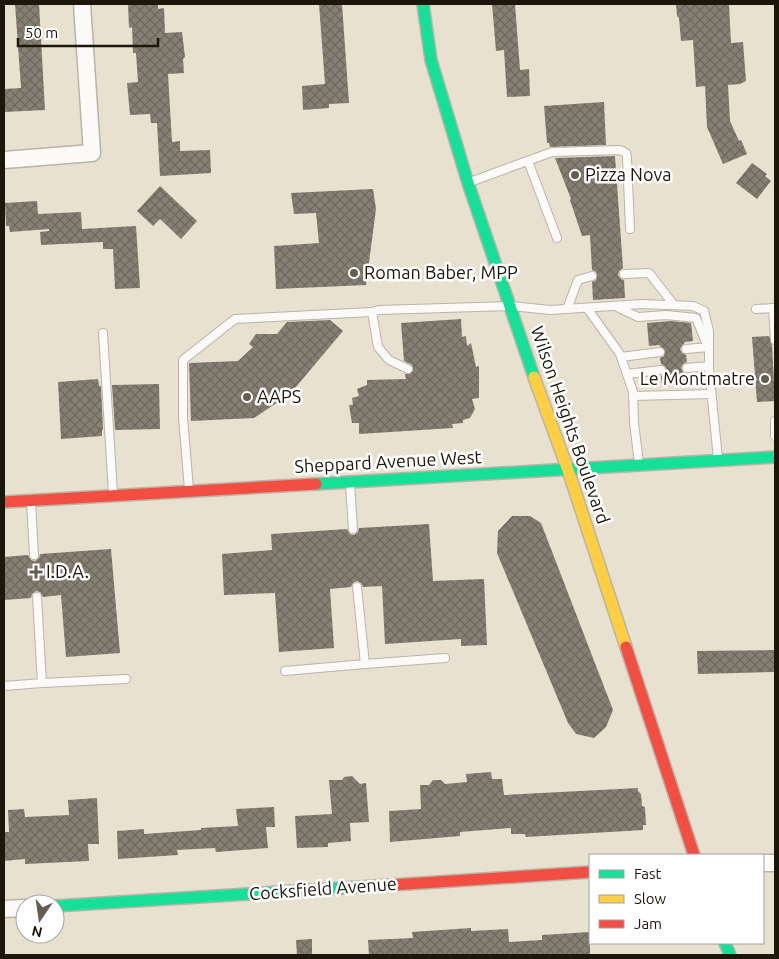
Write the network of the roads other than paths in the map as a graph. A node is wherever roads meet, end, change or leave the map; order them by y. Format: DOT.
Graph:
graph roads {
  1 [pos="82,4"];
  2 [pos="423,4"];
  3 [pos="4,160"];
  4 [pos="528,161"];
  5 [pos="468,183"];
  6 [pos="630,229"];
  7 [pos="557,238"];
  8 [pos="624,274"];
  9 [pos="592,276"];
  10 [pos="674,305"];
  11 [pos="511,306"];
  12 [pos="615,306"];
  13 [pos="587,308"];
  14 [pos="774,308"];
  15 [pos="567,309"];
  16 [pos="756,309"];
  17 [pos="372,312"];
  18 [pos="103,333"];
  19 [pos="775,340"];
  20 [pos="708,347"];
  21 [pos="686,349"];
  22 [pos="660,352"];
  23 [pos="621,357"];
  24 [pos="709,366"];
  25 [pos="688,368"];
  26 [pos="408,369"];
  27 [pos="661,370"];
  28 [pos="627,374"];
  29 [pos="711,394"];
  30 [pos="633,396"];
  31 [pos="775,421"];
  32 [pos="775,436"];
  33 [pos="775,457"];
  34 [pos="718,460"];
  35 [pos="640,465"];
  36 [pos="568,470"];
  37 [pos="350,482"];
  38 [pos="189,491"];
  39 [pos="113,496"];
  40 [pos="31,500"];
  41 [pos="4,502"];
  42 [pos="353,529"];
  43 [pos="34,555"];
  44 [pos="357,587"];
  45 [pos="36,597"];
  46 [pos="445,658"];
  47 [pos="365,664"];
  48 [pos="285,671"];
  49 [pos="126,679"];
  50 [pos="42,684"];
  51 [pos="4,686"];
  52 [pos="694,854"];
  53 [pos="589,872"];
  54 [pos="65,905"];
  1 -- 3 [label="street"];
  2 -- 5 [label="main road, Wilson Heights Boulevard"];
  4 -- 5 [label="lane"];
  4 -- 6 [label="lane"];
  4 -- 7 [label="lane"];
  5 -- 11 [label="main road, Wilson Heights Boulevard"];
  8 -- 10 [label="lane"];
  9 -- 15 [label="lane"];
  10 -- 12 [label="lane"];
  10 -- 20 [label="lane"];
  11 -- 15 [label="lane"];
  11 -- 17 [label="lane"];
  11 -- 36 [label="main road, Wilson Heights Boulevard"];
  12 -- 13 [label="lane"];
  12 -- 20 [label="lane"];
  13 -- 15 [label="lane"];
  13 -- 23 [label="lane"];
  14 -- 16 [label="lane"];
  14 -- 19 [label="lane"];
  17 -- 26 [label="lane"];
  17 -- 38 [label="lane"];
  18 -- 39 [label="lane"];
  20 -- 21 [label="lane"];
  20 -- 24 [label="lane"];
  22 -- 23 [label="lane"];
  23 -- 28 [label="lane"];
  24 -- 25 [label="lane"];
  24 -- 29 [label="lane"];
  27 -- 28 [label="lane"];
  28 -- 30 [label="lane"];
  29 -- 30 [label="lane"];
  29 -- 34 [label="lane"];
  30 -- 35 [label="lane"];
  31 -- 32 [label="lane"];
  33 -- 34 [label="main road, Sheppard Avenue West"];
  34 -- 35 [label="main road, Sheppard Avenue West"];
  35 -- 36 [label="main road, Sheppard Avenue West"];
  36 -- 37 [label="main road, Sheppard Avenue West"];
  36 -- 52 [label="main road, Wilson Heights Boulevard"];
  37 -- 38 [label="main road, Sheppard Avenue West"];
  37 -- 42 [label="lane"];
  38 -- 39 [label="main road, Sheppard Avenue West"];
  39 -- 40 [label="main road, Sheppard Avenue West"];
  40 -- 41 [label="main road, Sheppard Avenue West"];
  40 -- 43 [label="lane"];
  44 -- 47 [label="lane"];
  45 -- 50 [label="lane"];
  46 -- 47 [label="lane"];
  47 -- 48 [label="lane"];
  49 -- 50 [label="lane"];
  50 -- 51 [label="lane"];
  53 -- 54 [label="main road, Cocksfield Avenue"];
}
